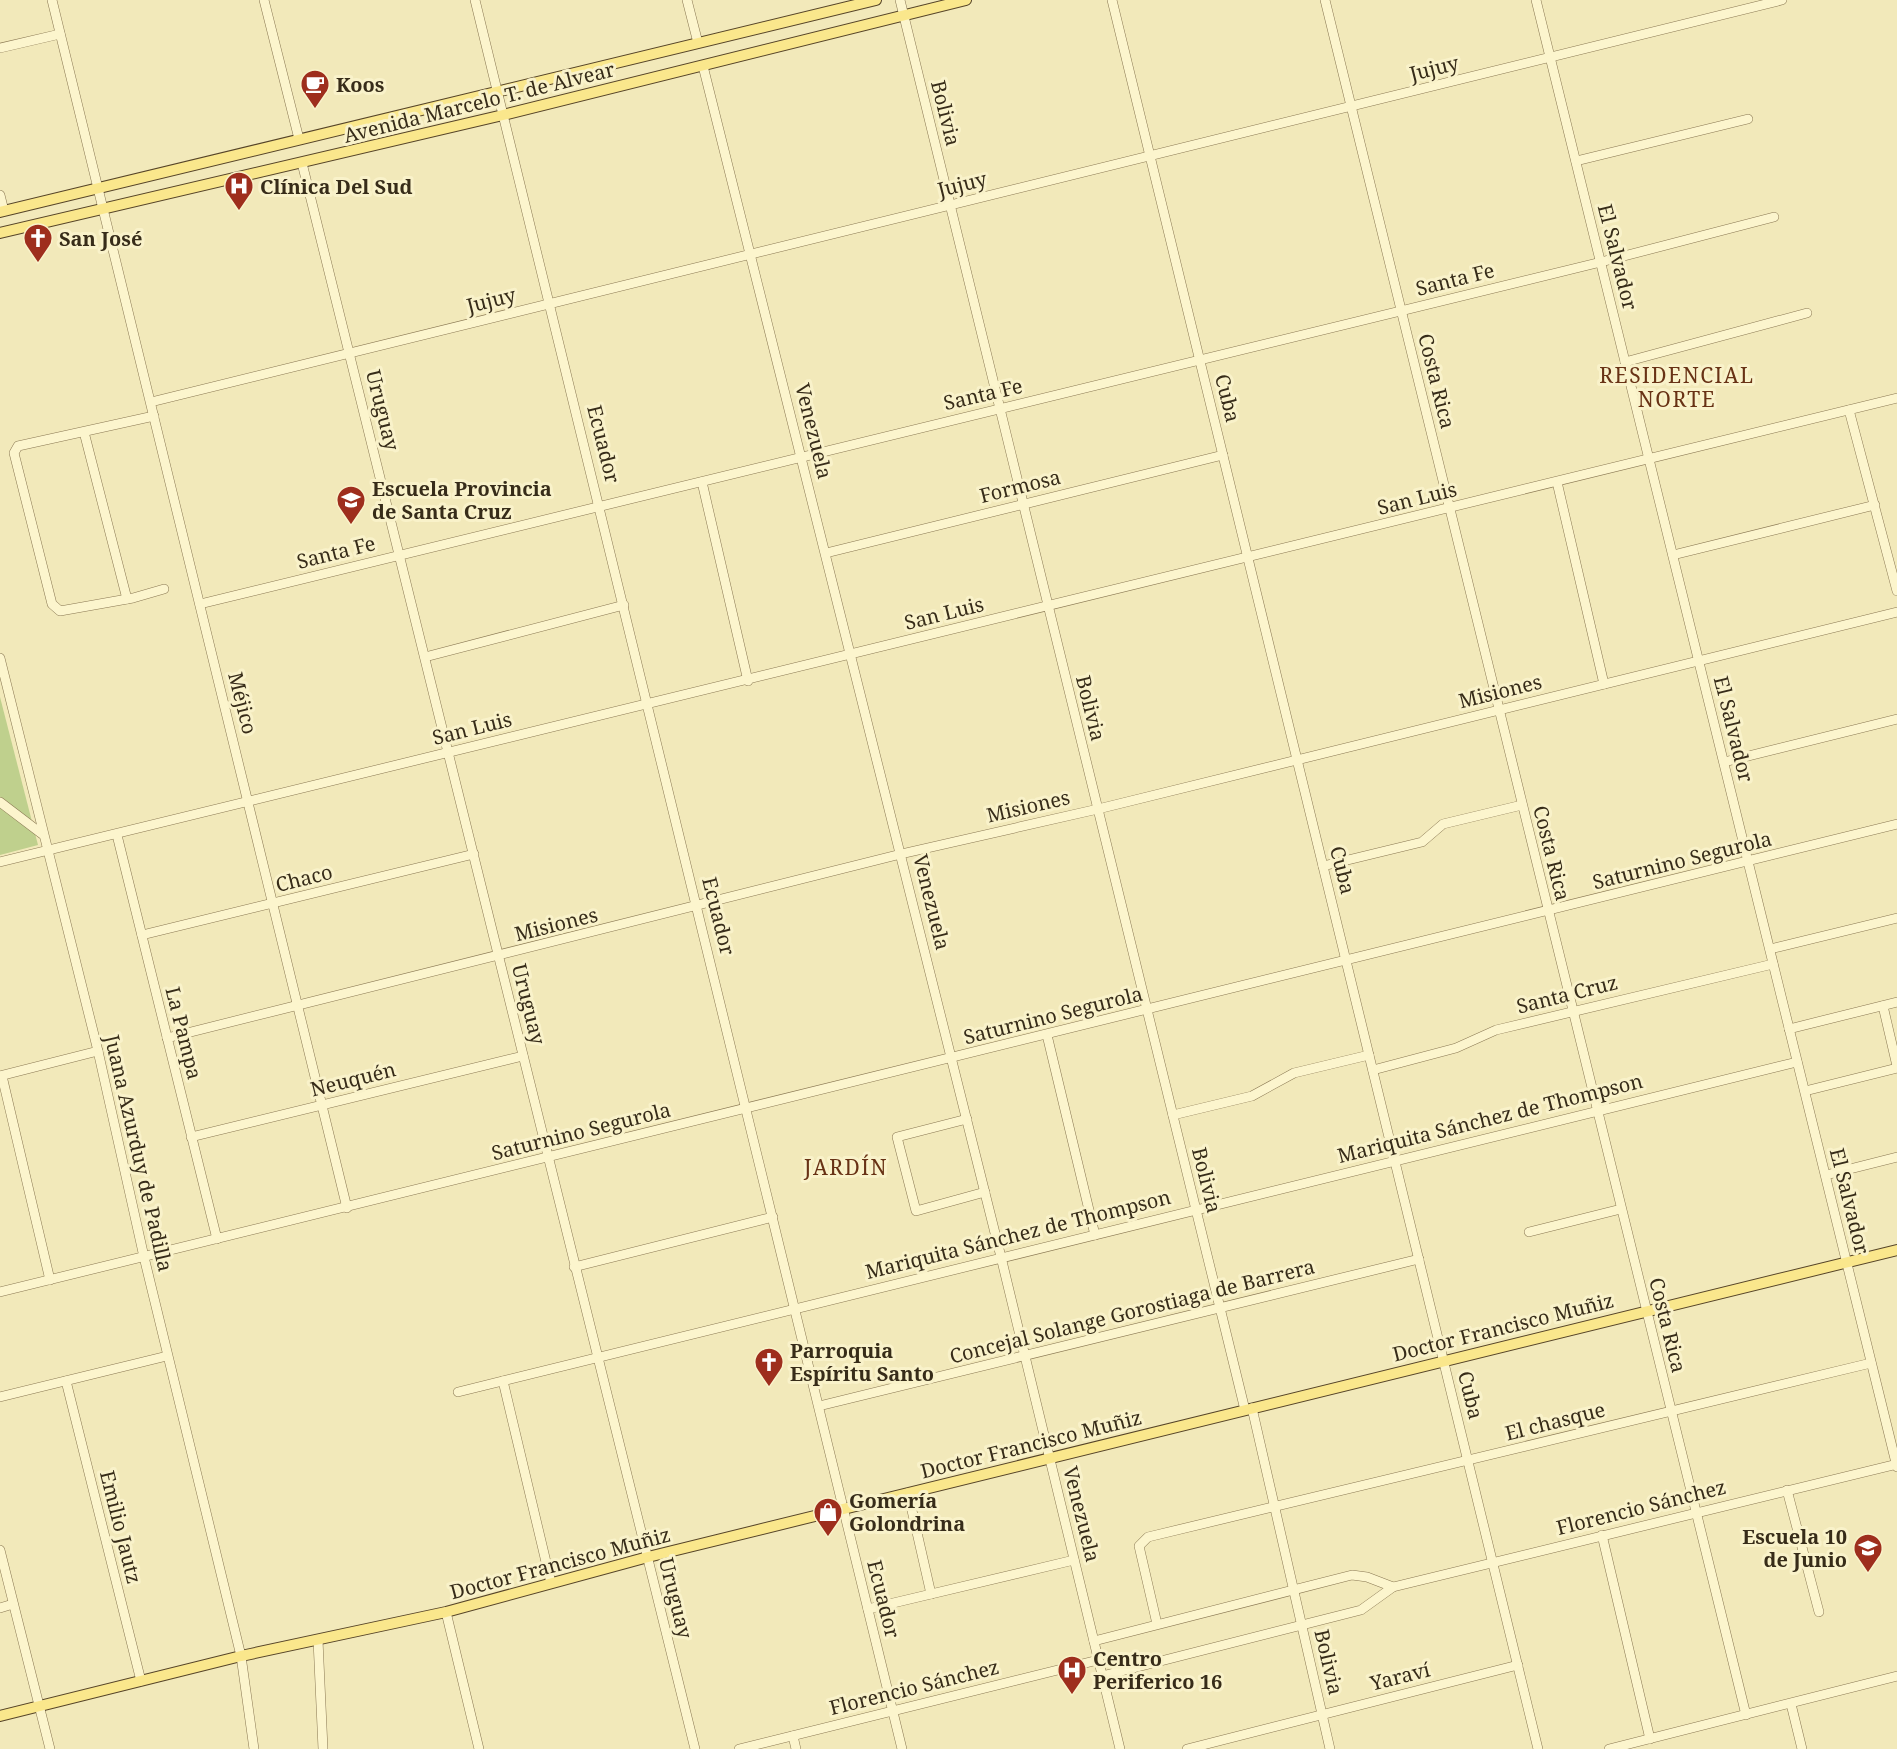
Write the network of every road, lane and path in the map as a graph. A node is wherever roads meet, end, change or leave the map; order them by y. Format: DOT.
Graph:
graph roads {
  1 [pos="54,0"];
  2 [pos="264,0"];
  3 [pos="475,0"];
  4 [pos="687,0"];
  5 [pos="876,0"];
  6 [pos="900,0"];
  7 [pos="966,0"];
  8 [pos="1112,0"];
  9 [pos="1325,0"];
  10 [pos="1536,0"];
  11 [pos="1782,0"];
  12 [pos="1753,4"];
  13 [pos="903,14"];
  14 [pos="60,34"];
  15 [pos="698,43"];
  16 [pos="0,48"];
  17 [pos="1550,58"];
  18 [pos="703,66"];
  19 [pos="498,93"];
  20 [pos="1352,106"];
  21 [pos="503,115"];
  22 [pos="1748,119"];
  23 [pos="299,139"];
  24 [pos="1150,156"];
  25 [pos="1576,161"];
  26 [pos="302,163"];
  27 [pos="99,188"];
  28 [pos="0,195"];
  29 [pos="950,206"];
  30 [pos="104,207"];
  31 [pos="2,211"];
  32 [pos="1774,217"];
  33 [pos="0,233"];
  34 [pos="749,255"];
  35 [pos="1601,262"];
  36 [pos="551,304"];
  37 [pos="1401,311"];
  38 [pos="1806,313"];
  39 [pos="350,353"];
  40 [pos="1200,360"];
  41 [pos="1625,362"];
  42 [pos="1897,398"];
  43 [pos="151,402"];
  44 [pos="1000,409"];
  45 [pos="1849,410"];
  46 [pos="154,416"];
  47 [pos="84,432"];
  48 [pos="1223,455"];
  49 [pos="802,456"];
  50 [pos="1649,460"];
  51 [pos="702,482"];
  52 [pos="1557,482"];
  53 [pos="1023,504"];
  54 [pos="600,505"];
  55 [pos="1875,505"];
  56 [pos="1450,509"];
  57 [pos="826,553"];
  58 [pos="401,555"];
  59 [pos="1673,555"];
  60 [pos="1248,558"];
  61 [pos="164,589"];
  62 [pos="1897,591"];
  63 [pos="127,599"];
  64 [pos="200,604"];
  65 [pos="624,605"];
  66 [pos="1048,606"];
  67 [pos="1897,612"];
  68 [pos="851,654"];
  69 [pos="426,657"];
  70 [pos="0,658"];
  71 [pos="1699,660"];
  72 [pos="748,681"];
  73 [pos="1604,684"];
  74 [pos="648,703"];
  75 [pos="1499,710"];
  76 [pos="1897,719"];
  77 [pos="449,753"];
  78 [pos="1297,759"];
  79 [pos="1724,762"];
  80 [pos="248,801"];
  81 [pos="0,802"];
  82 [pos="1522,805"];
  83 [pos="1098,809"];
  84 [pos="1897,824"];
  85 [pos="42,834"];
  86 [pos="117,835"];
  87 [pos="46,851"];
  88 [pos="474,854"];
  89 [pos="901,854"];
  90 [pos="0,862"];
  91 [pos="1748,862"];
  92 [pos="1323,866"];
  93 [pos="273,904"];
  94 [pos="698,906"];
  95 [pos="1548,912"];
  96 [pos="1897,918"];
  97 [pos="142,935"];
  98 [pos="1770,949"];
  99 [pos="499,957"];
  100 [pos="1347,961"];
  101 [pos="1773,963"];
  102 [pos="1897,1002"];
  103 [pos="298,1006"];
  104 [pos="1883,1006"];
  105 [pos="1147,1010"];
  106 [pos="1572,1011"];
  107 [pos="1789,1029"];
  108 [pos="1047,1035"];
  109 [pos="167,1038"];
  110 [pos="98,1051"];
  111 [pos="1369,1055"];
  112 [pos="523,1056"];
  113 [pos="952,1059"];
  114 [pos="1797,1062"];
  115 [pos="1897,1067"];
  116 [pos="1373,1070"];
  117 [pos="1,1076"];
  118 [pos="1805,1091"];
  119 [pos="322,1104"];
  120 [pos="747,1109"];
  121 [pos="1597,1110"];
  122 [pos="1173,1115"];
  123 [pos="967,1119"];
  124 [pos="191,1137"];
  125 [pos="1897,1157"];
  126 [pos="548,1158"];
  127 [pos="1395,1160"];
  128 [pos="1826,1175"];
  129 [pos="985,1192"];
  130 [pos="347,1208"];
  131 [pos="1196,1209"];
  132 [pos="1621,1209"];
  133 [pos="773,1217"];
  134 [pos="1529,1232"];
  135 [pos="1095,1235"];
  136 [pos="217,1239"];
  137 [pos="1897,1250"];
  138 [pos="144,1257"];
  139 [pos="1001,1257"];
  140 [pos="1419,1259"];
  141 [pos="1847,1262"];
  142 [pos="574,1267"];
  143 [pos="50,1280"];
  144 [pos="0,1292"];
  145 [pos="795,1307"];
  146 [pos="1220,1308"];
  147 [pos="1646,1310"];
  148 [pos="167,1356"];
  149 [pos="1025,1356"];
  150 [pos="596,1357"];
  151 [pos="1444,1361"];
  152 [pos="1871,1363"];
  153 [pos="66,1381"];
  154 [pos="503,1381"];
  155 [pos="458,1392"];
  156 [pos="0,1397"];
  157 [pos="819,1406"];
  158 [pos="1248,1409"];
  159 [pos="1671,1411"];
  160 [pos="1050,1458"];
  161 [pos="1468,1460"];
  162 [pos="1897,1465"];
  163 [pos="1787,1490"];
  164 [pos="908,1493"];
  165 [pos="1274,1507"];
  166 [pos="844,1508"];
  167 [pos="1696,1511"];
  168 [pos="1602,1535"];
  169 [pos="0,1550"];
  170 [pos="648,1557"];
  171 [pos="1074,1560"];
  172 [pos="1493,1562"];
  173 [pos="551,1583"];
  174 [pos="1393,1587"];
  175 [pos="1293,1590"];
  176 [pos="932,1593"];
  177 [pos="13,1604"];
  178 [pos="0,1608"];
  179 [pos="868,1609"];
  180 [pos="446,1612"];
  181 [pos="1819,1612"];
  182 [pos="1157,1624"];
  183 [pos="1302,1626"];
  184 [pos="318,1640"];
  185 [pos="1094,1641"];
  186 [pos="241,1656"];
  187 [pos="1098,1660"];
  188 [pos="1518,1665"];
  189 [pos="1102,1676"];
  190 [pos="1897,1676"];
  191 [pos="141,1681"];
  192 [pos="1791,1704"];
  193 [pos="39,1706"];
  194 [pos="893,1711"];
  195 [pos="1322,1715"];
  196 [pos="1746,1715"];
  197 [pos="0,1716"];
  198 [pos="793,1736"];
  199 [pos="1650,1739"];
  200 [pos="50,1749"];
  201 [pos="254,1749"];
  202 [pos="323,1749"];
  203 [pos="479,1749"];
  204 [pos="695,1749"];
  205 [pos="739,1749"];
  206 [pos="796,1749"];
  207 [pos="902,1749"];
  208 [pos="1120,1749"];
  209 [pos="1187,1749"];
  210 [pos="1330,1749"];
  211 [pos="1538,1749"];
  212 [pos="1609,1749"];
  213 [pos="1802,1749"];
  1 -- 14 [label="street, Méjico"];
  2 -- 23 [label="street"];
  3 -- 19 [label="street, Ecuador"];
  4 -- 15 [label="street"];
  5 -- 15 [label="main road, Avenida Marcelo T. de Alvear"];
  6 -- 13 [label="street, Bolivia"];
  7 -- 13 [label="main road, Avenida Marcelo T. de Alvear"];
  8 -- 24 [label="street, Cuba"];
  9 -- 20 [label="street, Costa Rica"];
  10 -- 17 [label="street, El Salvador"];
  11 -- 12 [label="street, Jujuy"];
  12 -- 17 [label="street, Jujuy"];
  13 -- 18 [label="main road, Avenida Marcelo T. de Alvear"];
  13 -- 29 [label="street, Bolivia"];
  14 -- 16 [label="street"];
  14 -- 27 [label="street, Méjico"];
  15 -- 19 [label="main road, Avenida Marcelo T. de Alvear"];
  17 -- 20 [label="street, Jujuy"];
  17 -- 25 [label="street, El Salvador"];
  18 -- 21 [label="main road, Avenida Marcelo T. de Alvear"];
  18 -- 34 [label="street, Venezuela"];
  19 -- 21 [label="street, Ecuador"];
  19 -- 23 [label="main road, Avenida Marcelo T. de Alvear"];
  20 -- 24 [label="street, Jujuy"];
  20 -- 37 [label="street, Costa Rica"];
  21 -- 26 [label="main road, Avenida Marcelo T. de Alvear"];
  21 -- 36 [label="street, Ecuador"];
  22 -- 25 [label="street"];
  23 -- 27 [label="main road, Avenida Marcelo T. de Alvear"];
  24 -- 29 [label="street, Jujuy"];
  24 -- 40 [label="street, Cuba"];
  25 -- 35 [label="street, El Salvador"];
  26 -- 30 [label="main road, Avenida Marcelo T. de Alvear"];
  26 -- 39 [label="street, Uruguay"];
  27 -- 30 [label="street, Méjico"];
  27 -- 31 [label="main road, Avenida Marcelo T. de Alvear"];
  28 -- 31 [label="street"];
  29 -- 34 [label="street, Jujuy"];
  29 -- 44 [label="street, Bolivia"];
  30 -- 33 [label="main road, Avenida Marcelo T. de Alvear"];
  30 -- 43 [label="street, Méjico"];
  32 -- 35 [label="street, Santa Fe"];
  34 -- 36 [label="street, Jujuy"];
  34 -- 49 [label="street, Venezuela"];
  35 -- 37 [label="street, Santa Fe"];
  35 -- 41 [label="street, El Salvador"];
  36 -- 39 [label="street, Jujuy"];
  36 -- 54 [label="street, Ecuador"];
  37 -- 40 [label="street, Santa Fe"];
  37 -- 56 [label="street, Costa Rica"];
  38 -- 41 [label="street"];
  39 -- 43 [label="street, Jujuy"];
  39 -- 58 [label="street, Uruguay"];
  40 -- 44 [label="street, Santa Fe"];
  40 -- 48 [label="street, Cuba"];
  41 -- 50 [label="street, El Salvador"];
  42 -- 45 [label="street, San Luis"];
  43 -- 46 [label="street, Méjico"];
  44 -- 49 [label="street, Santa Fe"];
  44 -- 53 [label="street, Bolivia"];
  45 -- 50 [label="street, San Luis"];
  45 -- 55 [label="street"];
  46 -- 47 [label="street"];
  46 -- 64 [label="street, Méjico"];
  47 -- 63 [label="street"];
  47 -- 63 [label="street"];
  48 -- 53 [label="street, Formosa"];
  48 -- 60 [label="street, Cuba"];
  49 -- 51 [label="street, Santa Fe"];
  49 -- 57 [label="street, Venezuela"];
  50 -- 52 [label="street, San Luis"];
  50 -- 59 [label="street, El Salvador"];
  51 -- 54 [label="street, Santa Fe"];
  51 -- 72 [label="street"];
  52 -- 56 [label="street, San Luis"];
  52 -- 73 [label="street"];
  53 -- 57 [label="street, Formosa"];
  53 -- 66 [label="street, Bolivia"];
  54 -- 58 [label="street, Santa Fe"];
  54 -- 65 [label="street, Ecuador"];
  55 -- 59 [label="street"];
  55 -- 62 [label="street"];
  56 -- 60 [label="street, San Luis"];
  56 -- 75 [label="street, Costa Rica"];
  57 -- 68 [label="street, Venezuela"];
  58 -- 64 [label="street, Santa Fe"];
  58 -- 69 [label="street, Uruguay"];
  59 -- 71 [label="street, El Salvador"];
  60 -- 66 [label="street, San Luis"];
  60 -- 78 [label="street, Cuba"];
  61 -- 63 [label="street"];
  64 -- 80 [label="street, Méjico"];
  65 -- 69 [label="street"];
  65 -- 74 [label="street, Ecuador"];
  66 -- 68 [label="street, San Luis"];
  66 -- 83 [label="street, Bolivia"];
  67 -- 71 [label="street, Misiones"];
  68 -- 72 [label="street, San Luis"];
  68 -- 89 [label="street, Venezuela"];
  69 -- 77 [label="street, Uruguay"];
  70 -- 85 [label="street, Juana Azurduy de Padilla"];
  71 -- 73 [label="street, Misiones"];
  71 -- 79 [label="street, El Salvador"];
  72 -- 74 [label="street, San Luis"];
  73 -- 75 [label="street, Misiones"];
  74 -- 77 [label="street, San Luis"];
  74 -- 94 [label="street, Ecuador"];
  75 -- 78 [label="street, Misiones"];
  75 -- 82 [label="street, Costa Rica"];
  76 -- 79 [label="street"];
  77 -- 80 [label="street, San Luis"];
  77 -- 88 [label="street, Uruguay"];
  78 -- 83 [label="street, Misiones"];
  78 -- 92 [label="street, Cuba"];
  79 -- 91 [label="street, El Salvador"];
  80 -- 86 [label="street, San Luis"];
  80 -- 93 [label="street, Méjico"];
  81 -- 85 [label="street"];
  82 -- 92 [label="street"];
  82 -- 95 [label="street, Costa Rica"];
  83 -- 89 [label="street, Misiones"];
  83 -- 105 [label="street, Bolivia"];
  84 -- 91 [label="street, Saturnino Segurola"];
  85 -- 87 [label="street, Juana Azurduy de Padilla"];
  86 -- 87 [label="street, San Luis"];
  86 -- 97 [label="street, La Pampa"];
  87 -- 90 [label="street, San Luis"];
  87 -- 110 [label="street, Juana Azurduy de Padilla"];
  88 -- 93 [label="street, Chaco"];
  88 -- 99 [label="street, Uruguay"];
  89 -- 94 [label="street, Misiones"];
  89 -- 113 [label="street, Venezuela"];
  91 -- 95 [label="street, Saturnino Segurola"];
  91 -- 98 [label="street, El Salvador"];
  92 -- 100 [label="street, Cuba"];
  93 -- 97 [label="street, Chaco"];
  93 -- 103 [label="street, Méjico"];
  94 -- 99 [label="street, Misiones"];
  94 -- 120 [label="street, Ecuador"];
  95 -- 100 [label="street, Saturnino Segurola"];
  95 -- 106 [label="street, Costa Rica"];
  96 -- 98 [label="street"];
  97 -- 109 [label="street, La Pampa"];
  98 -- 101 [label="street, El Salvador"];
  99 -- 103 [label="street, Misiones"];
  99 -- 112 [label="street, Uruguay"];
  100 -- 105 [label="street, Saturnino Segurola"];
  100 -- 111 [label="street, Cuba"];
  101 -- 106 [label="street, Santa Cruz"];
  101 -- 107 [label="street, El Salvador"];
  102 -- 104 [label="street"];
  103 -- 109 [label="street, Misiones"];
  103 -- 119 [label="street, Méjico"];
  104 -- 107 [label="street"];
  104 -- 115 [label="street"];
  105 -- 108 [label="street, Saturnino Segurola"];
  105 -- 122 [label="street, Bolivia"];
  106 -- 116 [label="street, Santa Cruz"];
  106 -- 121 [label="street, Costa Rica"];
  107 -- 114 [label="street, El Salvador"];
  108 -- 113 [label="street, Saturnino Segurola"];
  108 -- 135 [label="street"];
  109 -- 124 [label="street, La Pampa"];
  110 -- 117 [label="street"];
  110 -- 138 [label="street, Juana Azurduy de Padilla"];
  111 -- 116 [label="street, Cuba"];
  111 -- 122 [label="street"];
  112 -- 119 [label="street, Neuquén"];
  112 -- 126 [label="street, Uruguay"];
  113 -- 120 [label="street, Saturnino Segurola"];
  113 -- 123 [label="street, Venezuela"];
  114 -- 118 [label="street, El Salvador"];
  114 -- 121 [label="street, Mariquita Sánchez de Thompson"];
  115 -- 118 [label="street"];
  116 -- 127 [label="street, Cuba"];
  117 -- 143 [label="street"];
  118 -- 128 [label="street, El Salvador"];
  119 -- 124 [label="street, Neuquén"];
  119 -- 130 [label="street, Méjico"];
  120 -- 126 [label="street, Saturnino Segurola"];
  120 -- 133 [label="street, Ecuador"];
  121 -- 127 [label="street, Mariquita Sánchez de Thompson"];
  121 -- 132 [label="street, Costa Rica"];
  122 -- 131 [label="street, Bolivia"];
  123 -- 129 [label="street, Venezuela"];
  123 -- 129 [label="street"];
  124 -- 136 [label="street, La Pampa"];
  125 -- 128 [label="street"];
  126 -- 130 [label="street, Saturnino Segurola"];
  126 -- 142 [label="street, Uruguay"];
  127 -- 131 [label="street, Mariquita Sánchez de Thompson"];
  127 -- 140 [label="street, Cuba"];
  128 -- 141 [label="street, El Salvador"];
  129 -- 139 [label="street, Venezuela"];
  130 -- 136 [label="street, Saturnino Segurola"];
  131 -- 135 [label="street, Mariquita Sánchez de Thompson"];
  131 -- 146 [label="street, Bolivia"];
  132 -- 134 [label="street"];
  132 -- 147 [label="street, Costa Rica"];
  133 -- 142 [label="street"];
  133 -- 145 [label="street, Ecuador"];
  135 -- 139 [label="street, Mariquita Sánchez de Thompson"];
  136 -- 138 [label="street, Saturnino Segurola"];
  137 -- 141 [label="main road, Doctor Francisco Muñiz"];
  138 -- 143 [label="street, Saturnino Segurola"];
  138 -- 148 [label="street, Juana Azurduy de Padilla"];
  139 -- 145 [label="street, Mariquita Sánchez de Thompson"];
  139 -- 149 [label="street, Venezuela"];
  140 -- 146 [label="street, Concejal Solange Gorostiaga de Barrera"];
  140 -- 151 [label="street, Cuba"];
  141 -- 147 [label="main road, Doctor Francisco Muñiz"];
  141 -- 152 [label="street, El Salvador"];
  142 -- 150 [label="street, Uruguay"];
  143 -- 144 [label="street, Saturnino Segurola"];
  145 -- 150 [label="street, Mariquita Sánchez de Thompson"];
  145 -- 157 [label="street, Ecuador"];
  146 -- 149 [label="street, Concejal Solange Gorostiaga de Barrera"];
  146 -- 158 [label="street, Bolivia"];
  147 -- 151 [label="main road, Doctor Francisco Muñiz"];
  147 -- 159 [label="street, Costa Rica"];
  148 -- 153 [label="street"];
  148 -- 186 [label="street, Juana Azurduy de Padilla"];
  149 -- 157 [label="street, Concejal Solange Gorostiaga de Barrera"];
  149 -- 160 [label="street, Venezuela"];
  150 -- 154 [label="street, Mariquita Sánchez de Thompson"];
  150 -- 170 [label="street, Uruguay"];
  151 -- 158 [label="main road, Doctor Francisco Muñiz"];
  151 -- 161 [label="street, Cuba"];
  152 -- 159 [label="street, El chasque"];
  152 -- 162 [label="street, El Salvador"];
  153 -- 156 [label="street"];
  153 -- 191 [label="street, Emilio Jautz"];
  154 -- 155 [label="street, Mariquita Sánchez de Thompson"];
  154 -- 173 [label="street"];
  157 -- 166 [label="street, Ecuador"];
  158 -- 160 [label="main road, Doctor Francisco Muñiz"];
  158 -- 165 [label="street, Bolivia"];
  159 -- 161 [label="street, El chasque"];
  159 -- 167 [label="street, Costa Rica"];
  160 -- 164 [label="main road, Doctor Francisco Muñiz"];
  160 -- 171 [label="street, Venezuela"];
  161 -- 165 [label="street, El chasque"];
  161 -- 172 [label="street, Cuba"];
  162 -- 163 [label="street, Florencio Sánchez"];
  163 -- 167 [label="street, Florencio Sánchez"];
  163 -- 181 [label="street"];
  164 -- 166 [label="main road, Doctor Francisco Muñiz"];
  164 -- 176 [label="street"];
  165 -- 175 [label="street, Bolivia"];
  165 -- 182 [label="street, El chasque"];
  166 -- 170 [label="main road, Doctor Francisco Muñiz"];
  166 -- 179 [label="street, Ecuador"];
  167 -- 168 [label="street, Florencio Sánchez"];
  167 -- 196 [label="street, Costa Rica"];
  168 -- 172 [label="street, Florencio Sánchez"];
  168 -- 199 [label="street"];
  169 -- 177 [label="street"];
  170 -- 173 [label="main road, Doctor Francisco Muñiz"];
  170 -- 204 [label="street, Uruguay"];
  171 -- 176 [label="street"];
  171 -- 185 [label="street, Venezuela"];
  172 -- 174 [label="street, Florencio Sánchez"];
  172 -- 188 [label="street, Cuba"];
  173 -- 180 [label="main road, Doctor Francisco Muñiz"];
  174 -- 175 [label="street"];
  174 -- 183 [label="street, Florencio Sánchez"];
  175 -- 182 [label="street"];
  175 -- 183 [label="street, Bolivia"];
  176 -- 179 [label="street"];
  177 -- 178 [label="street"];
  177 -- 193 [label="street"];
  179 -- 194 [label="street, Ecuador"];
  180 -- 184 [label="main road, Doctor Francisco Muñiz"];
  180 -- 203 [label="street"];
  182 -- 185 [label="street"];
  183 -- 189 [label="street, Florencio Sánchez"];
  183 -- 195 [label="street, Bolivia"];
  184 -- 186 [label="main road, Doctor Francisco Muñiz"];
  184 -- 202 [label="street"];
  185 -- 187 [label="street, Venezuela"];
  186 -- 191 [label="main road, Doctor Francisco Muñiz"];
  186 -- 201 [label="street, Juana Azurduy de Padilla"];
  187 -- 189 [label="street, Venezuela"];
  187 -- 194 [label="street, Florencio Sánchez"];
  188 -- 195 [label="street, Yaraví"];
  188 -- 211 [label="street, Cuba"];
  189 -- 208 [label="street, Venezuela"];
  190 -- 192 [label="street"];
  191 -- 193 [label="main road, Doctor Francisco Muñiz"];
  192 -- 196 [label="street"];
  192 -- 213 [label="street"];
  193 -- 197 [label="main road, Doctor Francisco Muñiz"];
  193 -- 200 [label="street"];
  194 -- 198 [label="street, Florencio Sánchez"];
  194 -- 207 [label="street, Ecuador"];
  195 -- 209 [label="street, Yaraví"];
  195 -- 210 [label="street, Bolivia"];
  196 -- 199 [label="street"];
  198 -- 205 [label="street, Florencio Sánchez"];
  198 -- 206 [label="street"];
  199 -- 212 [label="street"];
}
